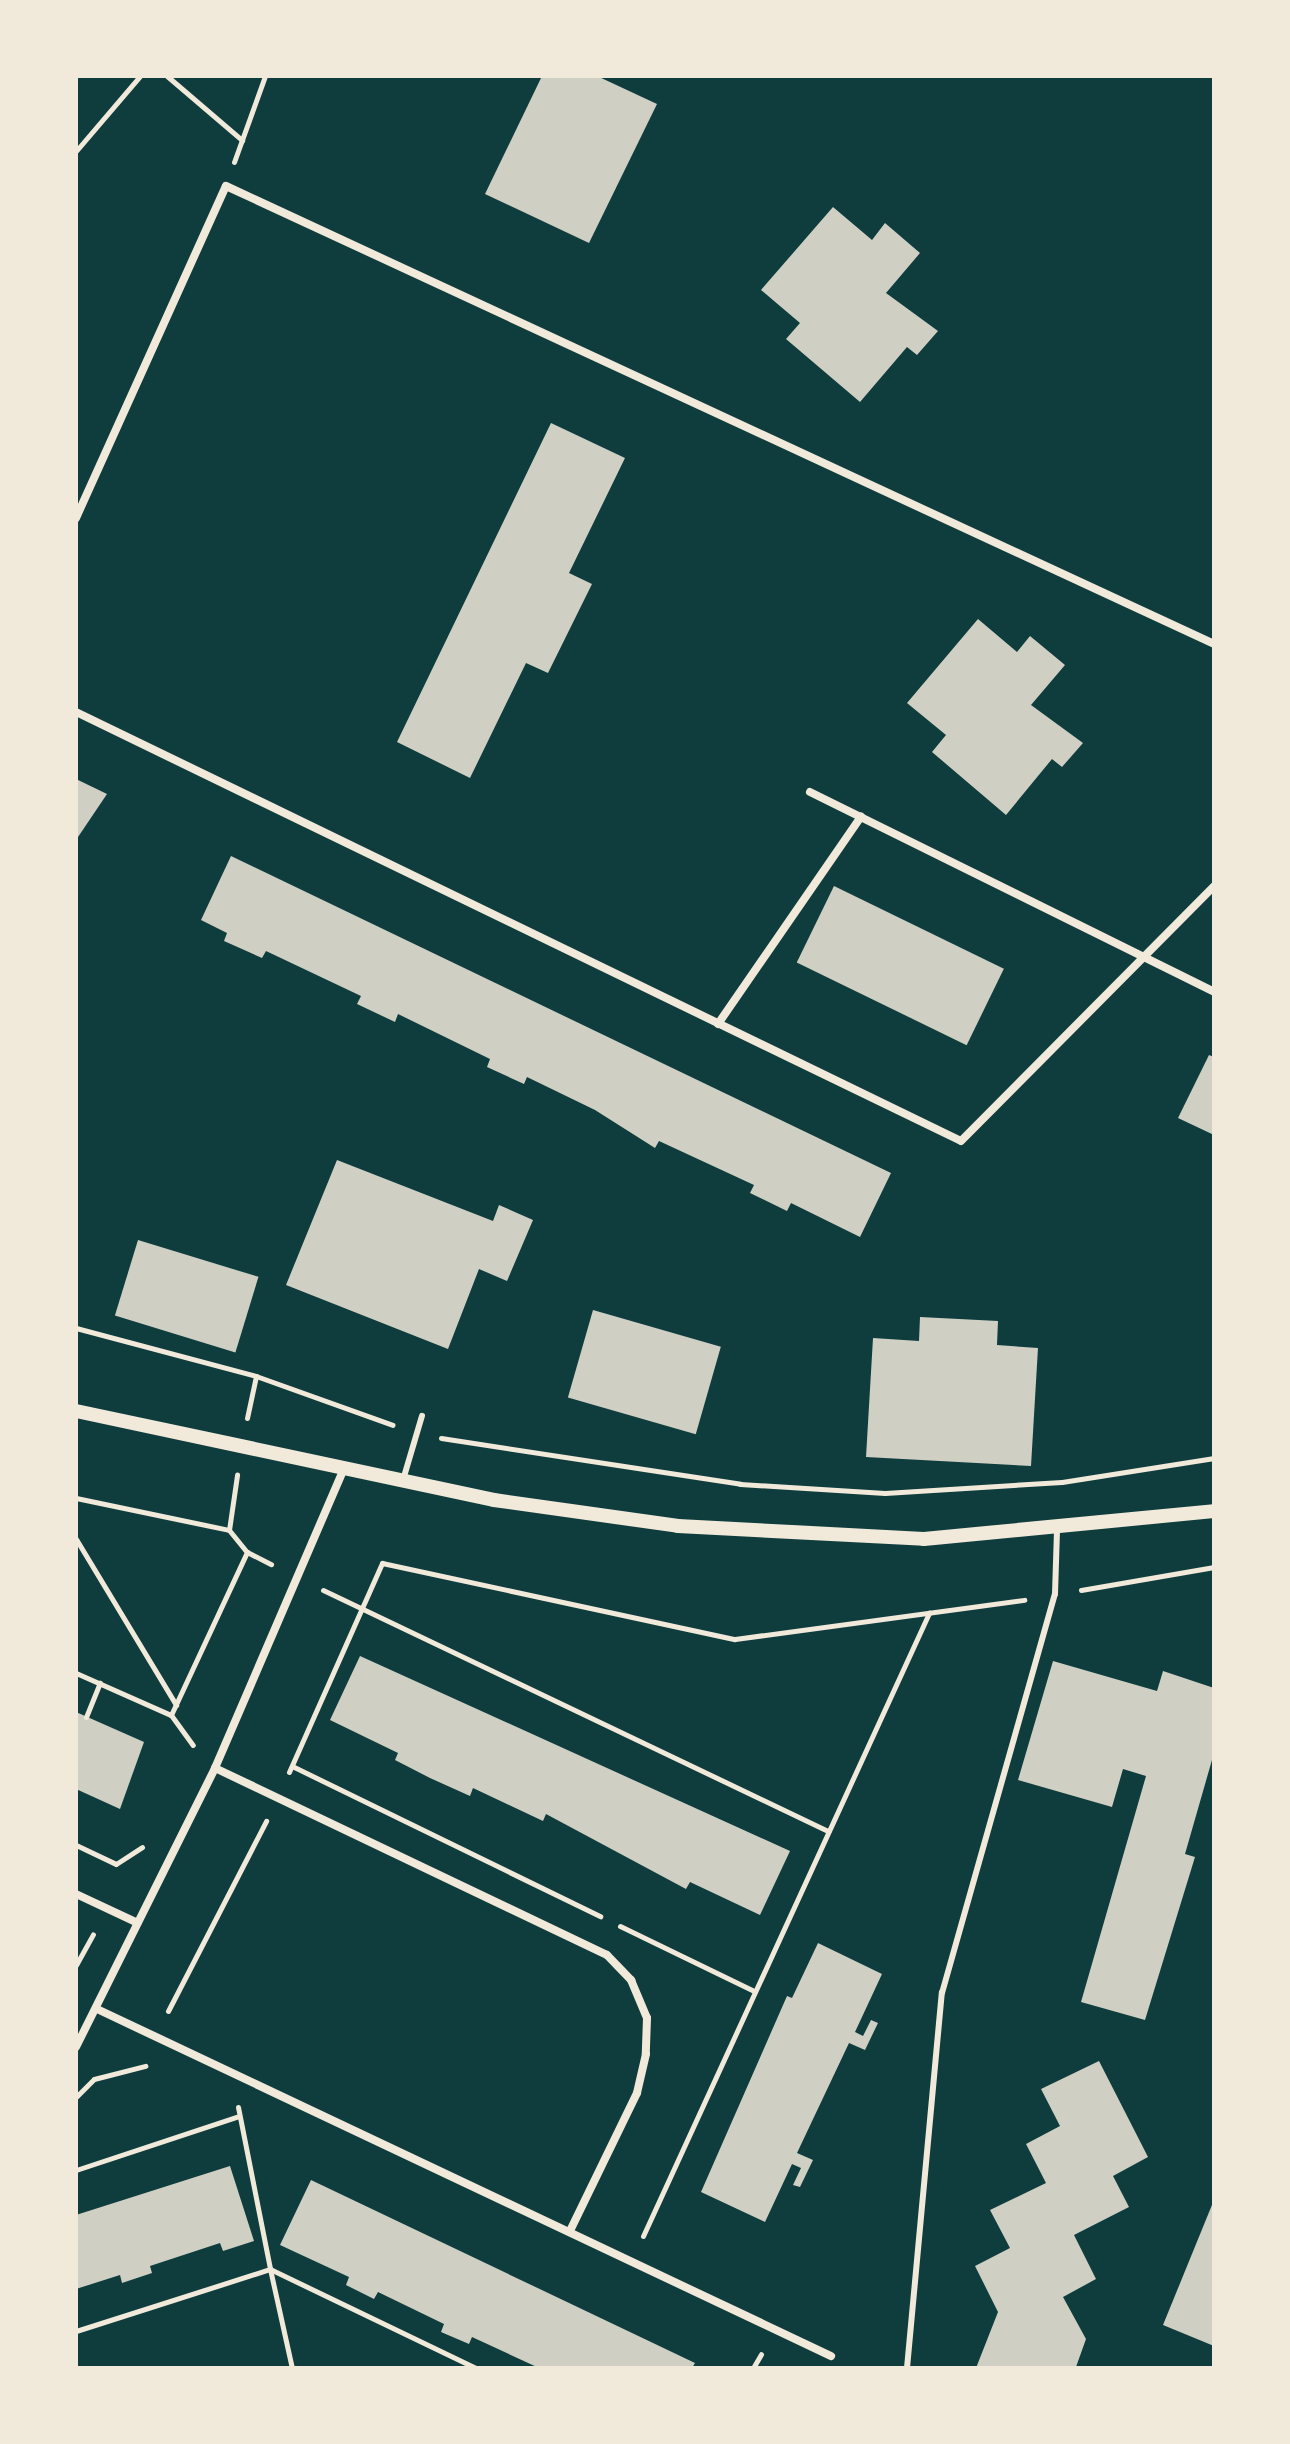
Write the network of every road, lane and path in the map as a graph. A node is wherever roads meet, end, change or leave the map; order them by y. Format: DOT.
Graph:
graph roads {
  1 [pos="140,76"];
  2 [pos="167,76"];
  3 [pos="262,76"];
  4 [pos="242,140"];
  5 [pos="76,151"];
  6 [pos="226,186"];
  7 [pos="76,518"];
  8 [pos="1214,644"];
  9 [pos="76,712"];
  10 [pos="810,792"];
  11 [pos="861,817"];
  12 [pos="1214,886"];
  13 [pos="1144,957"];
  14 [pos="1214,992"];
  15 [pos="718,1024"];
  16 [pos="76,1328"];
  17 [pos="76,1411"];
  18 [pos="422,1416"];
  19 [pos="416,1433"];
  20 [pos="1214,1458"];
  21 [pos="344,1469"];
  22 [pos="403,1480"];
  23 [pos="76,1498"];
  24 [pos="1214,1511"];
  25 [pos="1057,1532"];
  26 [pos="76,1539"];
  27 [pos="247,1552"];
  28 [pos="302,1580"];
  29 [pos="363,1609"];
  30 [pos="76,1673"];
  31 [pos="100,1683"];
  32 [pos="176,1705"];
  33 [pos="171,1715"];
  34 [pos="86,1717"];
  35 [pos="188,1755"];
  36 [pos="292,1766"];
  37 [pos="215,1768"];
  38 [pos="278,1798"];
  39 [pos="828,1831"];
  40 [pos="150,1832"];
  41 [pos="76,1845"];
  42 [pos="76,1894"];
  43 [pos="138,1923"];
  44 [pos="754,1991"];
  45 [pos="97,2009"];
  46 [pos="154,2035"];
  47 [pos="76,2047"];
  48 [pos="136,2065"];
  49 [pos="240,2100"];
  50 [pos="236,2117"];
  51 [pos="76,2170"];
  52 [pos="571,2229"];
  53 [pos="633,2259"];
  54 [pos="270,2269"];
  55 [pos="76,2331"];
  56 [pos="761,2354"];
  57 [pos="831,2356"];
  58 [pos="292,2368"];
  59 [pos="476,2368"];
  60 [pos="753,2368"];
  61 [pos="907,2368"];
  1 -- 5 [label="path"];
  2 -- 4 [label="path"];
  3 -- 4 [label="path"];
  4 -- 6 [label="path"];
  6 -- 7 [label="street"];
  6 -- 8 [label="street"];
  9 -- 15 [label="street"];
  10 -- 11 [label="street"];
  11 -- 13 [label="street"];
  11 -- 15 [label="street"];
  12 -- 13 [label="street"];
  13 -- 14 [label="street"];
  13 -- 15 [label="street"];
  16 -- 19 [label="path"];
  17 -- 21 [label="street"];
  18 -- 19 [label="lane"];
  19 -- 20 [label="path"];
  19 -- 22 [label="lane"];
  21 -- 22 [label="street"];
  21 -- 28 [label="street"];
  22 -- 25 [label="street"];
  23 -- 27 [label="path"];
  24 -- 25 [label="street"];
  25 -- 61 [label="lane"];
  26 -- 32 [label="path"];
  27 -- 28 [label="path"];
  27 -- 32 [label="path"];
  28 -- 29 [label="path"];
  28 -- 37 [label="street"];
  29 -- 36 [label="path"];
  29 -- 39 [label="path"];
  29 -- 39 [label="path"];
  30 -- 31 [label="path"];
  31 -- 33 [label="path"];
  31 -- 34 [label="path"];
  32 -- 33 [label="path"];
  33 -- 35 [label="path"];
  36 -- 38 [label="path"];
  36 -- 44 [label="path"];
  37 -- 38 [label="street"];
  37 -- 43 [label="street"];
  38 -- 46 [label="path"];
  38 -- 52 [label="street"];
  39 -- 44 [label="path"];
  40 -- 41 [label="path"];
  42 -- 43 [label="street"];
  43 -- 45 [label="street"];
  44 -- 53 [label="path"];
  45 -- 46 [label="street"];
  45 -- 47 [label="street"];
  46 -- 48 [label="path"];
  46 -- 52 [label="street"];
  49 -- 50 [label="path"];
  50 -- 51 [label="path"];
  50 -- 54 [label="path"];
  52 -- 53 [label="street"];
  53 -- 57 [label="street"];
  54 -- 55 [label="path"];
  54 -- 58 [label="path"];
  54 -- 59 [label="path"];
  56 -- 60 [label="path"];
}
